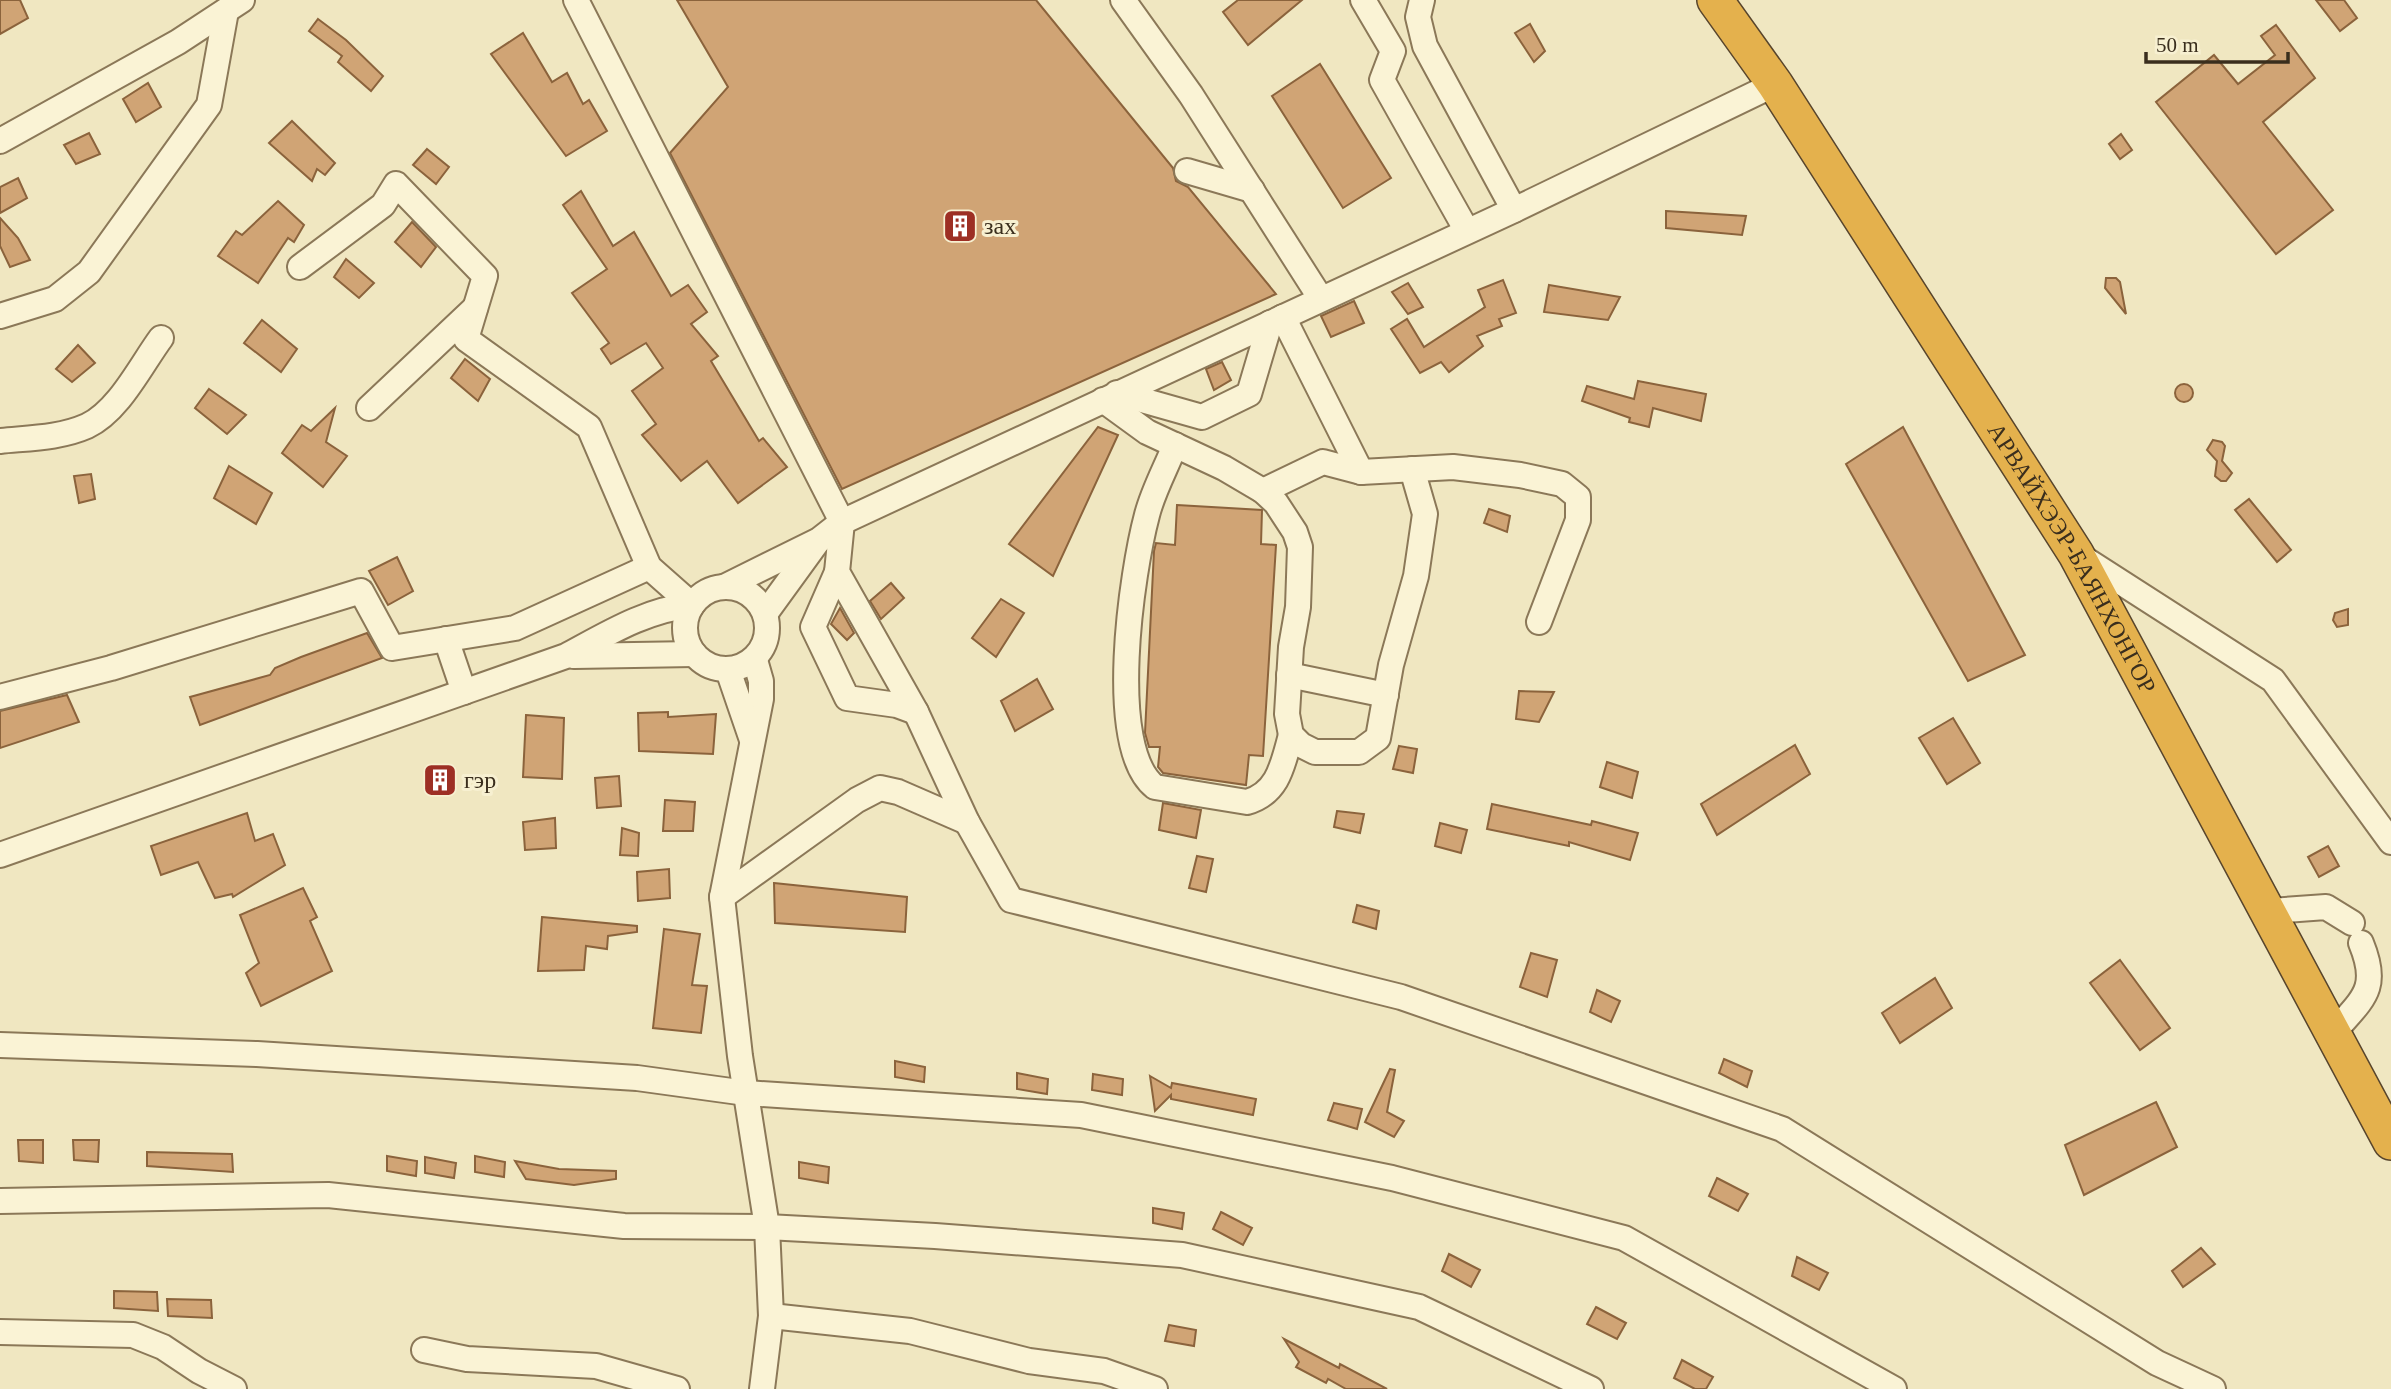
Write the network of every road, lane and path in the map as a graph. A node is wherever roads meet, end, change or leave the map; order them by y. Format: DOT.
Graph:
graph roads {
  1 [pos="576,0"];
  2 [pos="1123,0"];
  3 [pos="1363,0"];
  4 [pos="1422,0"];
  5 [pos="1715,0"];
  6 [pos="234,5"];
  7 [pos="1775,84"];
  8 [pos="0,141"];
  9 [pos="1187,171"];
  10 [pos="1252,190"];
  11 [pos="1514,210"];
  12 [pos="1467,231"];
  13 [pos="300,267"];
  14 [pos="1321,299"];
  15 [pos="476,308"];
  16 [pos="0,316"];
  17 [pos="1276,320"];
  18 [pos="161,338"];
  19 [pos="1110,397"];
  20 [pos="369,408"];
  21 [pos="0,441"];
  22 [pos="1175,445"];
  23 [pos="1412,469"];
  24 [pos="1361,472"];
  25 [pos="1263,491"];
  26 [pos="842,522"];
  27 [pos="819,540"];
  28 [pos="2076,554"];
  29 [pos="649,567"];
  30 [pos="837,572"];
  31 [pos="724,587"];
  32 [pos="692,605"];
  33 [pos="765,614"];
  34 [pos="1539,622"];
  35 [pos="446,639"];
  36 [pos="694,654"];
  37 [pos="566,656"];
  38 [pos="755,660"];
  39 [pos="728,670"];
  40 [pos="1289,675"];
  41 [pos="464,692"];
  42 [pos="1386,695"];
  43 [pos="0,697"];
  44 [pos="916,712"];
  45 [pos="1291,735"];
  46 [pos="752,741"];
  47 [pos="967,822"];
  48 [pos="2391,842"];
  49 [pos="0,855"];
  50 [pos="722,897"];
  51 [pos="2270,911"];
  52 [pos="2334,1032"];
  53 [pos="0,1045"];
  54 [pos="746,1093"];
  55 [pos="2391,1142"];
  56 [pos="0,1201"];
  57 [pos="768,1227"];
  58 [pos="771,1316"];
  59 [pos="0,1332"];
  60 [pos="424,1350"];
  61 [pos="234,1389"];
  62 [pos="677,1389"];
  63 [pos="762,1389"];
  64 [pos="1155,1389"];
  65 [pos="1591,1389"];
  66 [pos="1894,1389"];
  67 [pos="2213,1389"];
  1 -- 26 [label="street"];
  2 -- 10 [label="street"];
  3 -- 12 [label="street"];
  4 -- 11 [label="street"];
  5 -- 7 [label="highway, АРВАЙХЭЭР-БАЯНХОНГОР"];
  6 -- 8 [label="street"];
  6 -- 16 [label="street"];
  7 -- 11 [label="street"];
  7 -- 28 [label="highway, АРВАЙХЭЭР-БАЯНХОНГОР"];
  9 -- 10 [label="street"];
  10 -- 14 [label="street"];
  11 -- 12 [label="street"];
  12 -- 14 [label="street"];
  13 -- 15 [label="street"];
  14 -- 17 [label="street"];
  15 -- 20 [label="street"];
  15 -- 29 [label="street"];
  17 -- 19 [label="street"];
  17 -- 19 [label="street"];
  17 -- 24 [label="street"];
  18 -- 21 [label="street"];
  19 -- 22 [label="street"];
  19 -- 26 [label="street"];
  22 -- 25 [label="street"];
  22 -- 45 [label="street"];
  23 -- 24 [label="street"];
  23 -- 34 [label="street"];
  23 -- 42 [label="street"];
  24 -- 25 [label="street"];
  25 -- 40 [label="street"];
  26 -- 27 [label="street"];
  26 -- 30 [label="street"];
  27 -- 31 [label="street"];
  27 -- 33 [label="street"];
  28 -- 48 [label="street"];
  28 -- 51 [label="highway, АРВАЙХЭЭР-БАЯНХОНГОР"];
  29 -- 32 [label="street"];
  29 -- 35 [label="street"];
  30 -- 44 [label="street"];
  30 -- 44 [label="street"];
  31 -- 32 [label="street"];
  31 -- 33 [label="street"];
  32 -- 36 [label="street"];
  32 -- 37 [label="street"];
  33 -- 38 [label="street"];
  35 -- 41 [label="street"];
  35 -- 43 [label="street"];
  36 -- 37 [label="street"];
  36 -- 39 [label="street"];
  37 -- 41 [label="street"];
  38 -- 39 [label="street"];
  38 -- 46 [label="street"];
  39 -- 46 [label="street"];
  40 -- 42 [label="street"];
  40 -- 45 [label="street"];
  41 -- 49 [label="street"];
  42 -- 45 [label="street"];
  44 -- 47 [label="street"];
  46 -- 50 [label="street"];
  47 -- 50 [label="street"];
  47 -- 67 [label="street"];
  50 -- 54 [label="street"];
  51 -- 52 [label="highway, АРВАЙХЭЭР-БАЯНХОНГОР"];
  51 -- 52 [label="street"];
  52 -- 55 [label="highway, АРВАЙХЭЭР-БАЯНХОНГОР"];
  53 -- 54 [label="street"];
  54 -- 57 [label="street"];
  54 -- 66 [label="street"];
  56 -- 57 [label="street"];
  57 -- 58 [label="street"];
  57 -- 65 [label="street"];
  58 -- 63 [label="street"];
  58 -- 64 [label="street"];
  59 -- 61 [label="street"];
  60 -- 62 [label="street"];
}
